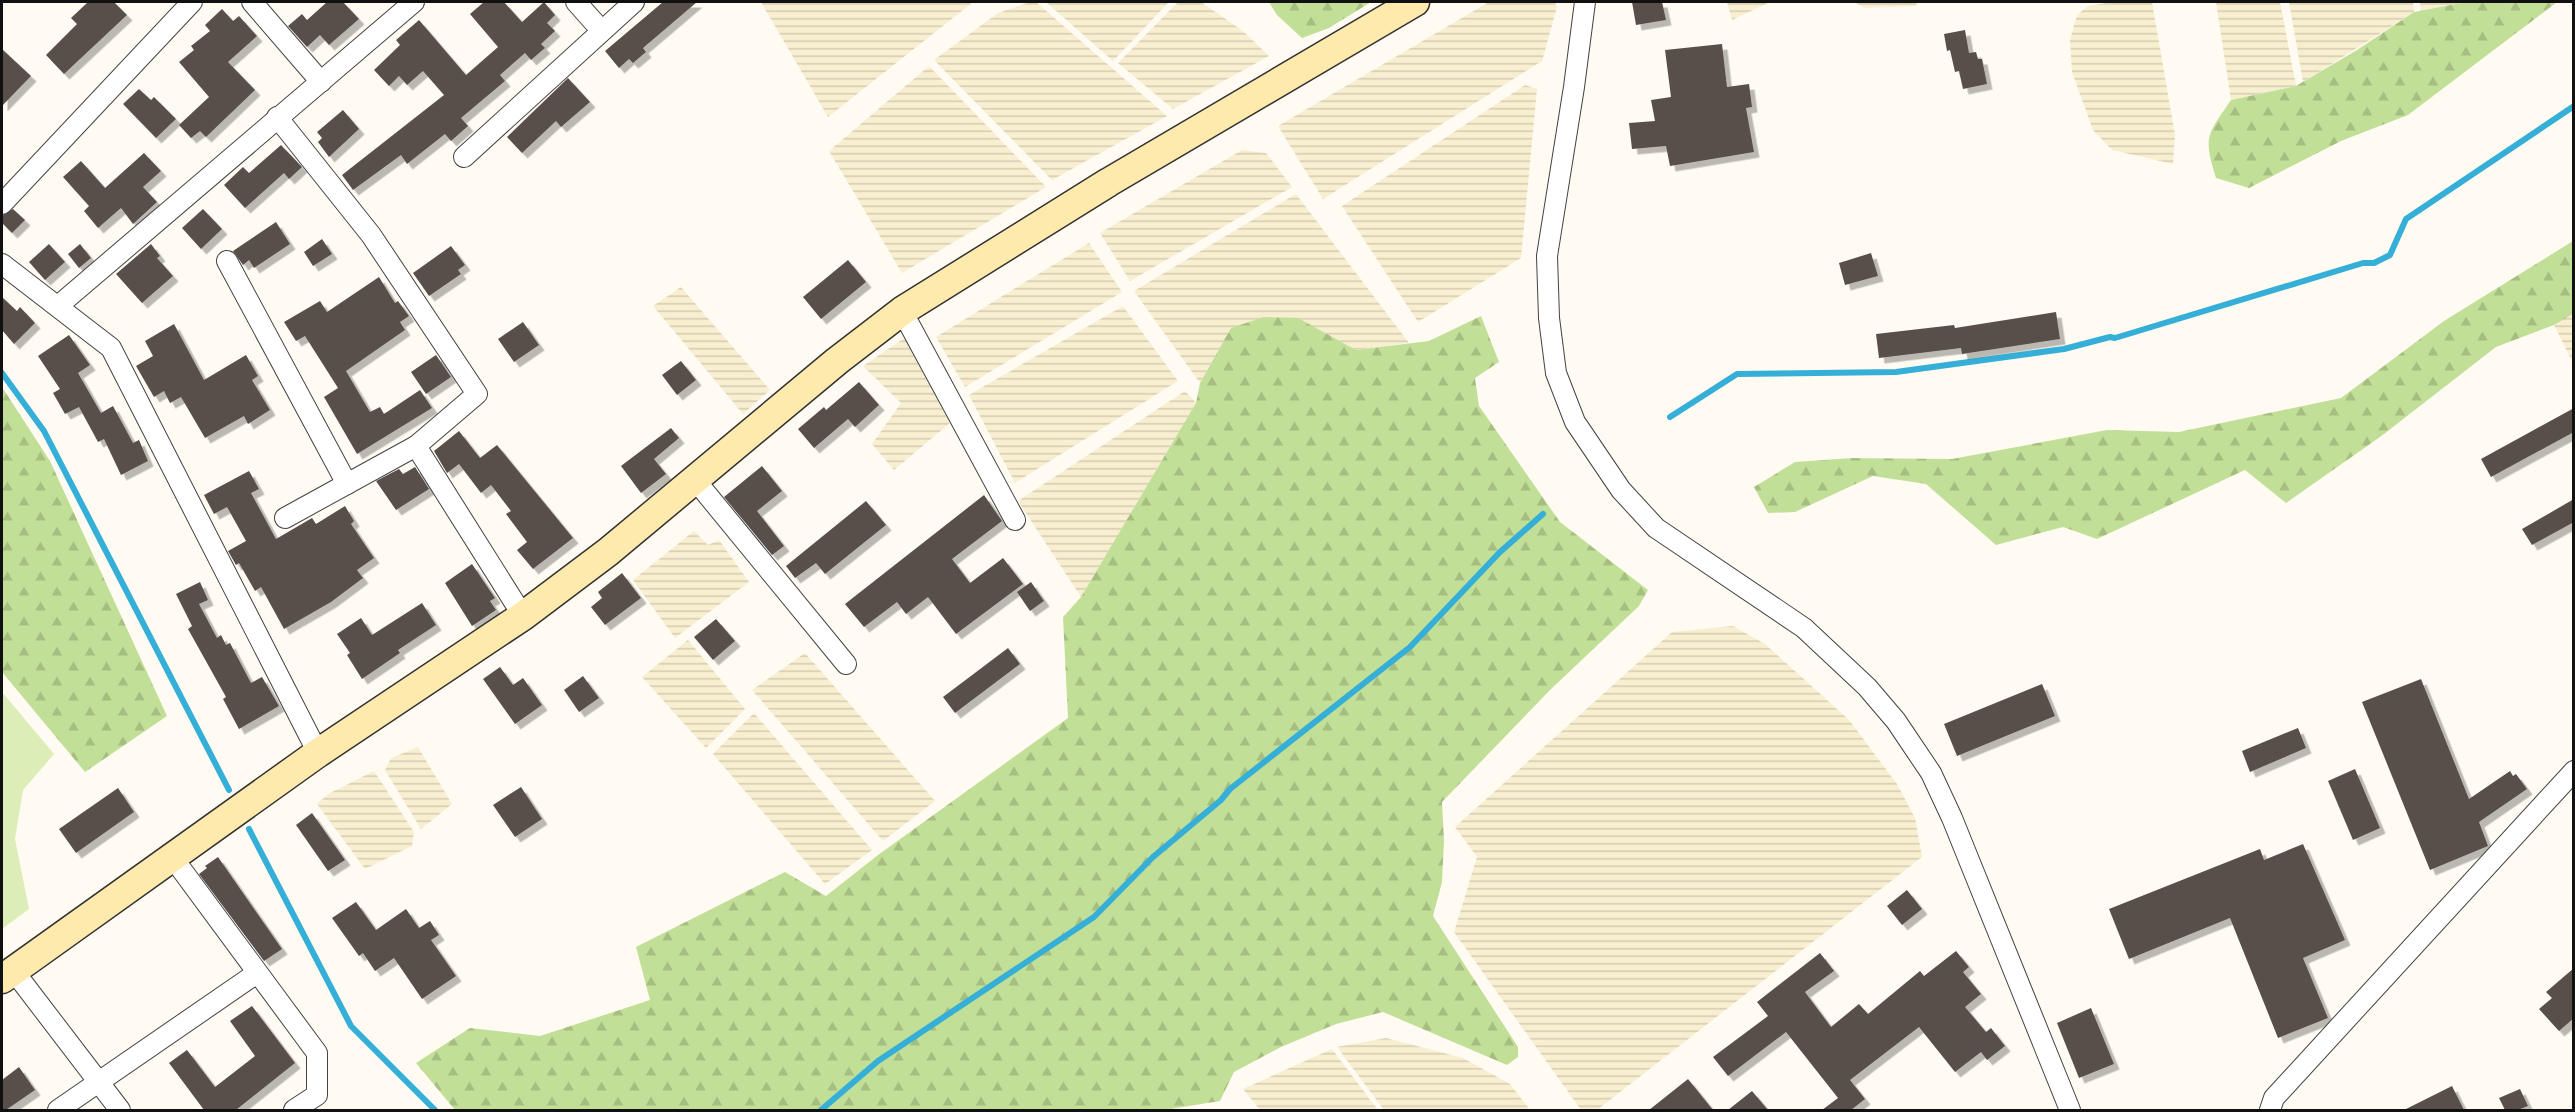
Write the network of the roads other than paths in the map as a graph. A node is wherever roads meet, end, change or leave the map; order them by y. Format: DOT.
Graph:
graph roads {
  1 [pos="192,2"];
  2 [pos="252,2"];
  3 [pos="414,2"];
  4 [pos="576,2"];
  5 [pos="634,2"];
  6 [pos="1415,2"];
  7 [pos="1585,2"];
  8 [pos="601,30"];
  9 [pos="321,82"];
  10 [pos="278,117"];
  11 [pos="464,157"];
  12 [pos="2,204"];
  13 [pos="227,261"];
  14 [pos="2,264"];
  15 [pos="58,306"];
  16 [pos="902,311"];
  17 [pos="416,446"];
  18 [pos="696,481"];
  19 [pos="346,484"];
  20 [pos="285,518"];
  21 [pos="1015,520"];
  22 [pos="523,616"];
  23 [pos="846,664"];
  24 [pos="318,753"];
  25 [pos="2574,771"];
  26 [pos="173,858"];
  27 [pos="257,973"];
  28 [pos="7,974"];
  29 [pos="98,1082"];
  30 [pos="58,1110"];
  31 [pos="120,1110"];
  32 [pos="294,1110"];
  33 [pos="2070,1110"];
  34 [pos="2270,1110"];
  1 -- 12 [label="street"];
  2 -- 9 [label="street"];
  3 -- 9 [label="street"];
  4 -- 8 [label="street"];
  5 -- 8 [label="street"];
  6 -- 16 [label="street"];
  7 -- 33 [label="street"];
  8 -- 11 [label="street"];
  9 -- 10 [label="street"];
  10 -- 15 [label="street"];
  10 -- 17 [label="street"];
  13 -- 19 [label="street"];
  14 -- 15 [label="street"];
  15 -- 24 [label="street"];
  16 -- 18 [label="street"];
  16 -- 21 [label="street"];
  17 -- 19 [label="street"];
  17 -- 22 [label="street"];
  18 -- 22 [label="street"];
  18 -- 23 [label="street"];
  19 -- 20 [label="street"];
  22 -- 24 [label="street"];
  24 -- 26 [label="street"];
  25 -- 34 [label="street"];
  26 -- 27 [label="street"];
  26 -- 28 [label="street"];
  27 -- 29 [label="street"];
  27 -- 32 [label="street"];
  28 -- 29 [label="street"];
  29 -- 30 [label="street"];
  29 -- 31 [label="street"];
}
